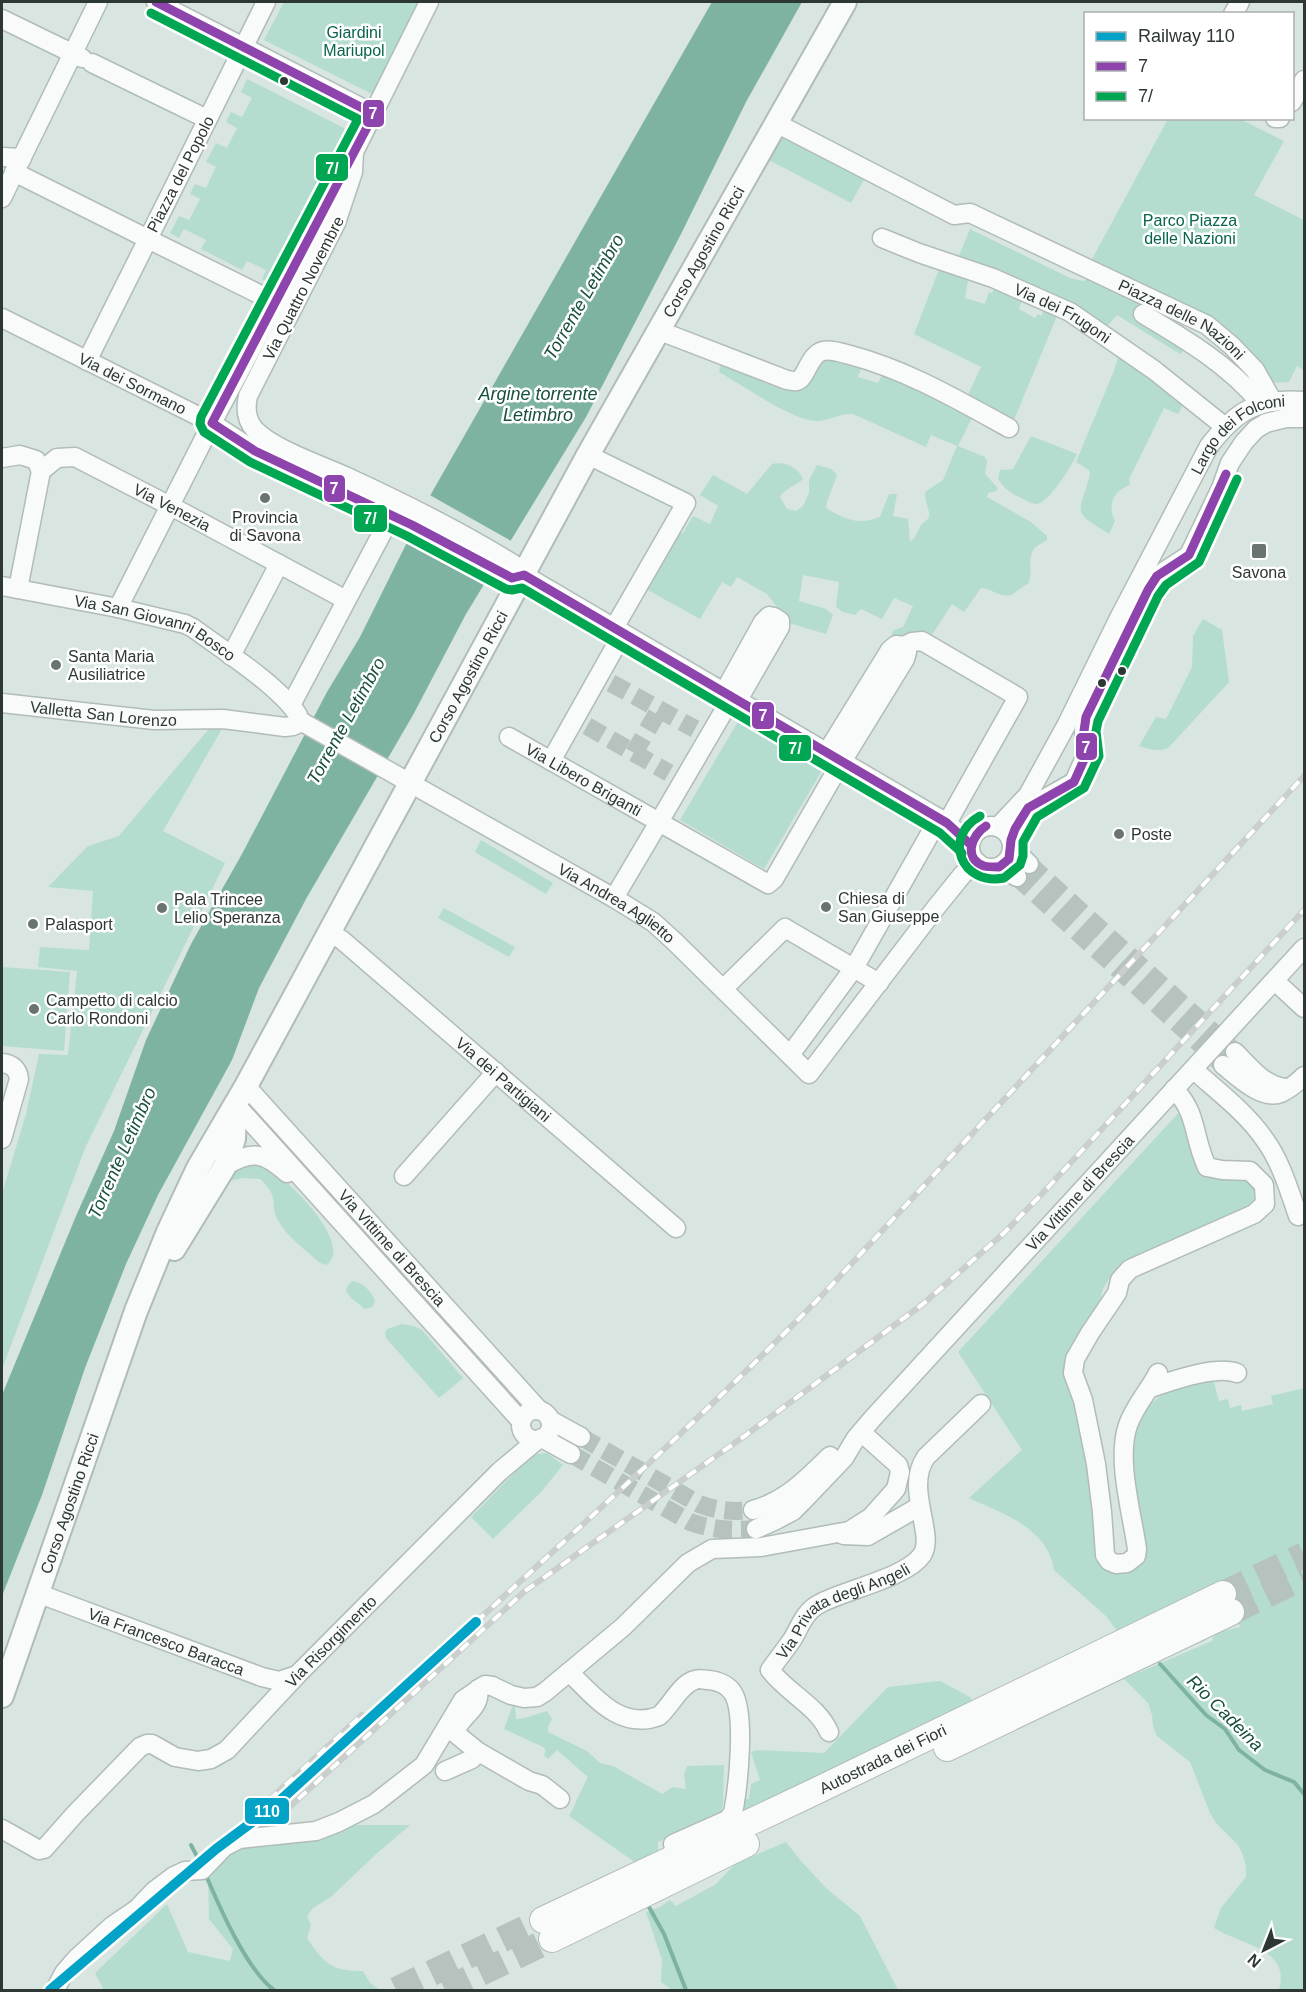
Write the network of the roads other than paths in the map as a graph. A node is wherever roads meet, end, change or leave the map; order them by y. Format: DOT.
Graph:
graph roads {
  1 [pos="98,2"];
  2 [pos="156,2"];
  3 [pos="266,2"];
  4 [pos="429,2"];
  5 [pos="845,2"];
  6 [pos="2,19"];
  7 [pos="243,47"];
  8 [pos="82,58"];
  9 [pos="1305,80"];
  10 [pos="1294,100"];
  11 [pos="374,114"];
  12 [pos="207,119"];
  13 [pos="776,123"];
  14 [pos="354,151"];
  15 [pos="2,157"];
  16 [pos="18,165"];
  17 [pos="2,198"];
  18 [pos="882,238"];
  19 [pos="148,239"];
  20 [pos="277,303"];
  21 [pos="1143,314"];
  22 [pos="2,318"];
  23 [pos="660,331"];
  24 [pos="87,361"];
  25 [pos="1305,401"];
  26 [pos="1266,403"];
  27 [pos="1305,418"];
  28 [pos="249,421"];
  29 [pos="212,423"];
  30 [pos="1224,426"];
  31 [pos="1009,428"];
  32 [pos="588,455"];
  33 [pos="1202,457"];
  34 [pos="2,458"];
  35 [pos="41,471"];
  36 [pos="1226,474"];
  37 [pos="171,506"];
  38 [pos="391,515"];
  39 [pos="416,518"];
  40 [pos="279,564"];
  41 [pos="511,569"];
  42 [pos="10,587"];
  43 [pos="346,600"];
  44 [pos="118,608"];
  45 [pos="619,631"];
  46 [pos="231,656"];
  47 [pos="731,696"];
  48 [pos="2,703"];
  49 [pos="291,705"];
  50 [pos="302,722"];
  51 [pos="508,737"];
  52 [pos="835,757"];
  53 [pos="551,761"];
  54 [pos="400,778"];
  55 [pos="943,820"];
  56 [pos="659,822"];
  57 [pos="1001,836"];
  58 [pos="970,844"];
  59 [pos="978,863"];
  60 [pos="999,867"];
  61 [pos="614,898"];
  62 [pos="328,931"];
  63 [pos="1305,948"];
  64 [pos="854,968"];
  65 [pos="1275,981"];
  66 [pos="879,983"];
  67 [pos="724,988"];
  68 [pos="1305,1008"];
  69 [pos="790,1054"];
  70 [pos="1229,1058"];
  71 [pos="2,1063"];
  72 [pos="1192,1069"];
  73 [pos="496,1072"];
  74 [pos="1305,1076"];
  75 [pos="1174,1089"];
  76 [pos="240,1095"];
  77 [pos="2,1139"];
  78 [pos="225,1166"];
  79 [pos="404,1176"];
  80 [pos="322,1201"];
  81 [pos="1298,1216"];
  82 [pos="676,1228"];
  83 [pos="136,1311"];
  84 [pos="1237,1373"];
  85 [pos="981,1404"];
  86 [pos="544,1415"];
  87 [pos="521,1425"];
  88 [pos="859,1435"];
  89 [pos="581,1437"];
  90 [pos="539,1439"];
  91 [pos="571,1454"];
  92 [pos="499,1472"];
  93 [pos="920,1506"];
  94 [pos="753,1510"];
  95 [pos="756,1528"];
  96 [pos="833,1534"];
  97 [pos="37,1593"];
  98 [pos="1227,1603"];
  99 [pos="569,1672"];
  100 [pos="297,1675"];
  101 [pos="478,1689"];
  102 [pos="2,1696"];
  103 [pos="829,1732"];
  104 [pos="477,1751"];
  105 [pos="445,1771"];
  106 [pos="560,1799"];
  107 [pos="2,1829"];
  108 [pos="673,1844"];
  109 [pos="547,1929"];
  110 [pos="55,1990"];
  1 -- 8 [label="street"];
  2 -- 7 [label="street"];
  3 -- 7 [label="street, Piazza del Popolo"];
  4 -- 11 [label="street"];
  5 -- 13 [label="main road, Corso Agostino Ricci"];
  6 -- 8 [label="street"];
  7 -- 11 [label="street"];
  7 -- 12 [label="street, Piazza del Popolo"];
  8 -- 12 [label="street"];
  8 -- 16 [label="street"];
  9 -- 10 [label="street"];
  11 -- 14 [label="street"];
  12 -- 19 [label="street, Piazza del Popolo"];
  13 -- 23 [label="main road, Corso Agostino Ricci"];
  13 -- 26 [label="street, Piazza delle Nazioni"];
  14 -- 20 [label="street"];
  14 -- 28 [label="street, Via Quattro Novembre"];
  15 -- 16 [label="street"];
  16 -- 17 [label="street"];
  16 -- 19 [label="street"];
  18 -- 30 [label="street, Via dei Frugoni"];
  19 -- 20 [label="street, Piazza del Popolo"];
  19 -- 24 [label="street"];
  20 -- 29 [label="street, Via Quattro Novembre"];
  21 -- 26 [label="street, Piazza delle Nazioni"];
  22 -- 24 [label="street, Via dei Sormano"];
  23 -- 31 [label="street"];
  23 -- 32 [label="main road, Corso Agostino Ricci"];
  24 -- 29 [label="street, Via dei Sormano"];
  25 -- 26 [label="street, Largo dei Folconi"];
  26 -- 30 [label="street, Largo dei Folconi"];
  27 -- 36 [label="street, Largo dei Folconi"];
  28 -- 39 [label="street, Via dei Sormano"];
  29 -- 37 [label="street, Via Quattro Novembre"];
  29 -- 38 [label="street, Via dei Sormano"];
  30 -- 33 [label="street, Largo dei Folconi"];
  32 -- 41 [label="main road, Corso Agostino Ricci"];
  32 -- 45 [label="street"];
  33 -- 36 [label="street"];
  33 -- 57 [label="street, Largo dei Folconi"];
  34 -- 35 [label="street"];
  35 -- 37 [label="street, Via Venezia"];
  35 -- 42 [label="street"];
  36 -- 57 [label="street, Largo dei Folconi"];
  37 -- 40 [label="street, Via Venezia"];
  37 -- 44 [label="street, Via Quattro Novembre"];
  38 -- 39 [label="street, Via dei Sormano"];
  38 -- 43 [label="street"];
  39 -- 41 [label="street, Via dei Sormano"];
  40 -- 43 [label="street, Via Venezia"];
  40 -- 46 [label="street"];
  41 -- 45 [label="street, Via dei Sormano"];
  41 -- 54 [label="main road, Corso Agostino Ricci"];
  42 -- 44 [label="street, Via San Giovanni Bosco"];
  43 -- 49 [label="street"];
  44 -- 46 [label="street, Via San Giovanni Bosco"];
  45 -- 47 [label="street, Via dei Sormano"];
  45 -- 53 [label="street"];
  46 -- 49 [label="street, Via San Giovanni Bosco"];
  47 -- 52 [label="street, Via dei Sormano"];
  47 -- 56 [label="street"];
  48 -- 50 [label="street, Valletta San Lorenzo"];
  49 -- 50 [label="street, Via San Giovanni Bosco"];
  50 -- 54 [label="street, Via Andrea Aglietto"];
  51 -- 53 [label="street, Via Libero Briganti"];
  52 -- 55 [label="street, Via dei Sormano"];
  52 -- 55 [label="street"];
  52 -- 56 [label="street, Via Libero Briganti"];
  53 -- 56 [label="street, Via Libero Briganti"];
  54 -- 61 [label="street, Via Andrea Aglietto"];
  54 -- 62 [label="main road, Corso Agostino Ricci"];
  55 -- 57 [label="street"];
  55 -- 58 [label="street"];
  55 -- 64 [label="street"];
  56 -- 61 [label="street"];
  57 -- 58 [label="street"];
  57 -- 60 [label="street"];
  57 -- 60 [label="street"];
  58 -- 59 [label="street"];
  59 -- 60 [label="street"];
  59 -- 66 [label="street"];
  61 -- 67 [label="street, Via Andrea Aglietto"];
  62 -- 73 [label="street, Via dei Partigiani"];
  62 -- 76 [label="main road, Corso Agostino Ricci"];
  63 -- 65 [label="street, Via Vittime di Brescia"];
  64 -- 66 [label="street"];
  64 -- 67 [label="street"];
  64 -- 69 [label="street"];
  65 -- 68 [label="street"];
  65 -- 72 [label="street, Via Vittime di Brescia"];
  66 -- 69 [label="street, Via Andrea Aglietto"];
  67 -- 69 [label="street, Via Andrea Aglietto"];
  70 -- 74 [label="street"];
  71 -- 77 [label="street"];
  72 -- 75 [label="street, Via Vittime di Brescia"];
  72 -- 81 [label="street"];
  73 -- 79 [label="street"];
  73 -- 82 [label="street, Via dei Partigiani"];
  75 -- 84 [label="street"];
  75 -- 88 [label="street, Via Vittime di Brescia"];
  76 -- 78 [label="main road, Corso Agostino Ricci"];
  76 -- 80 [label="street, Via Vittime di Brescia"];
  76 -- 83 [label="main road, Corso Agostino Ricci"];
  76 -- 86 [label="street, Via Vittime di Brescia"];
  78 -- 80 [label="street, Via Vittime di Brescia"];
  78 -- 83 [label="main road, Corso Agostino Ricci"];
  80 -- 87 [label="street, Via Vittime di Brescia"];
  83 -- 97 [label="main road, Corso Agostino Ricci"];
  85 -- 93 [label="street, Via Privata degli Angeli"];
  86 -- 87 [label="street"];
  86 -- 89 [label="street, Via Vittime di Brescia"];
  86 -- 90 [label="street"];
  87 -- 90 [label="street"];
  87 -- 92 [label="street, Via Risorgimento"];
  88 -- 94 [label="street, Via Vittime di Brescia"];
  88 -- 95 [label="street, Via Vittime di Brescia"];
  88 -- 96 [label="street"];
  90 -- 91 [label="street"];
  90 -- 92 [label="street, Via Risorgimento"];
  92 -- 100 [label="street, Via Risorgimento"];
  93 -- 96 [label="street"];
  93 -- 103 [label="street, Via Privata degli Angeli"];
  96 -- 99 [label="street"];
  97 -- 100 [label="street, Via Francesco Baracca"];
  97 -- 102 [label="main road, Corso Agostino Ricci"];
  98 -- 109 [label="highway, Autostrada dei Fiori"];
  99 -- 101 [label="street"];
  99 -- 108 [label="street"];
  100 -- 107 [label="street, Via Risorgimento"];
  101 -- 104 [label="street"];
  101 -- 110 [label="street"];
  104 -- 105 [label="street"];
  104 -- 106 [label="street"];
}
